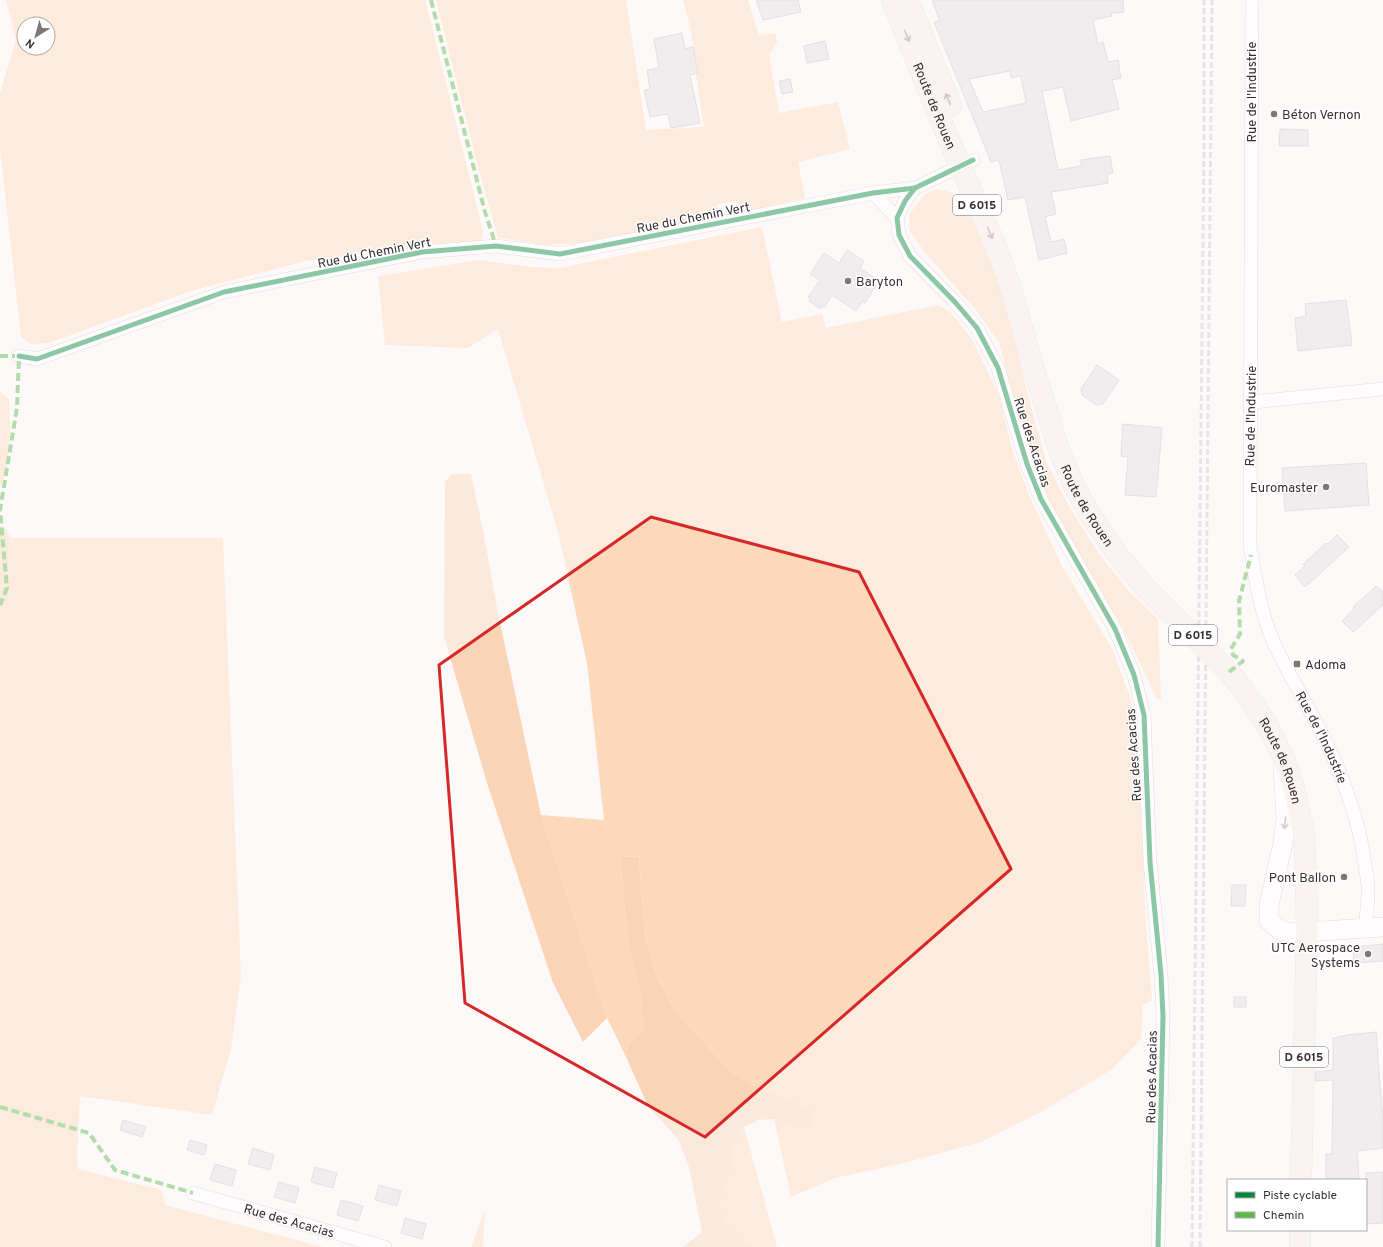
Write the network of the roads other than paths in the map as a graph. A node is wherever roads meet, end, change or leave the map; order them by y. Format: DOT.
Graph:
graph roads {
  1 [pos="892,0"];
  2 [pos="908,0"];
  3 [pos="1252,0"];
  4 [pos="967,164"];
  5 [pos="916,188"];
  6 [pos="873,193"];
  7 [pos="898,218"];
  8 [pos="19,356"];
  9 [pos="1383,389"];
  10 [pos="1251,404"];
  11 [pos="1283,756"];
  12 [pos="1374,928"];
  13 [pos="1306,933"];
  14 [pos="1301,1179"];
  15 [pos="193,1193"];
  16 [pos="1300,1231"];
  17 [pos="385,1247"];
  18 [pos="1158,1247"];
  19 [pos="1300,1247"];
  1 -- 4 [label="main road, Route de Rouen / D 6015, one-way"];
  4 -- 2 [label="main road, Route de Rouen / D 6015, one-way"];
  3 -- 10 [label="street, Rue de l'Industrie"];
  4 -- 5 [label="street, Rue du Chemin Vert"];
  4 -- 11 [label="main road, Route de Rouen / D 6015, bridge"];
  5 -- 6 [label="street, Rue du Chemin Vert"];
  5 -- 7 [label="street"];
  6 -- 7 [label="street"];
  6 -- 8 [label="street, Rue du Chemin Vert"];
  7 -- 18 [label="street, Rue des Acacias"];
  9 -- 10 [label="street"];
  10 -- 12 [label="street, Rue de l'Industrie"];
  11 -- 13 [label="main road, Route de Rouen / D 6015"];
  11 -- 13 [label="main road, one-way"];
  12 -- 13 [label="main road"];
  13 -- 14 [label="main road, Route de Rouen / D 6015"];
  15 -- 17 [label="street, Rue des Acacias"];
  16 -- 19 [label="main road"];
}
